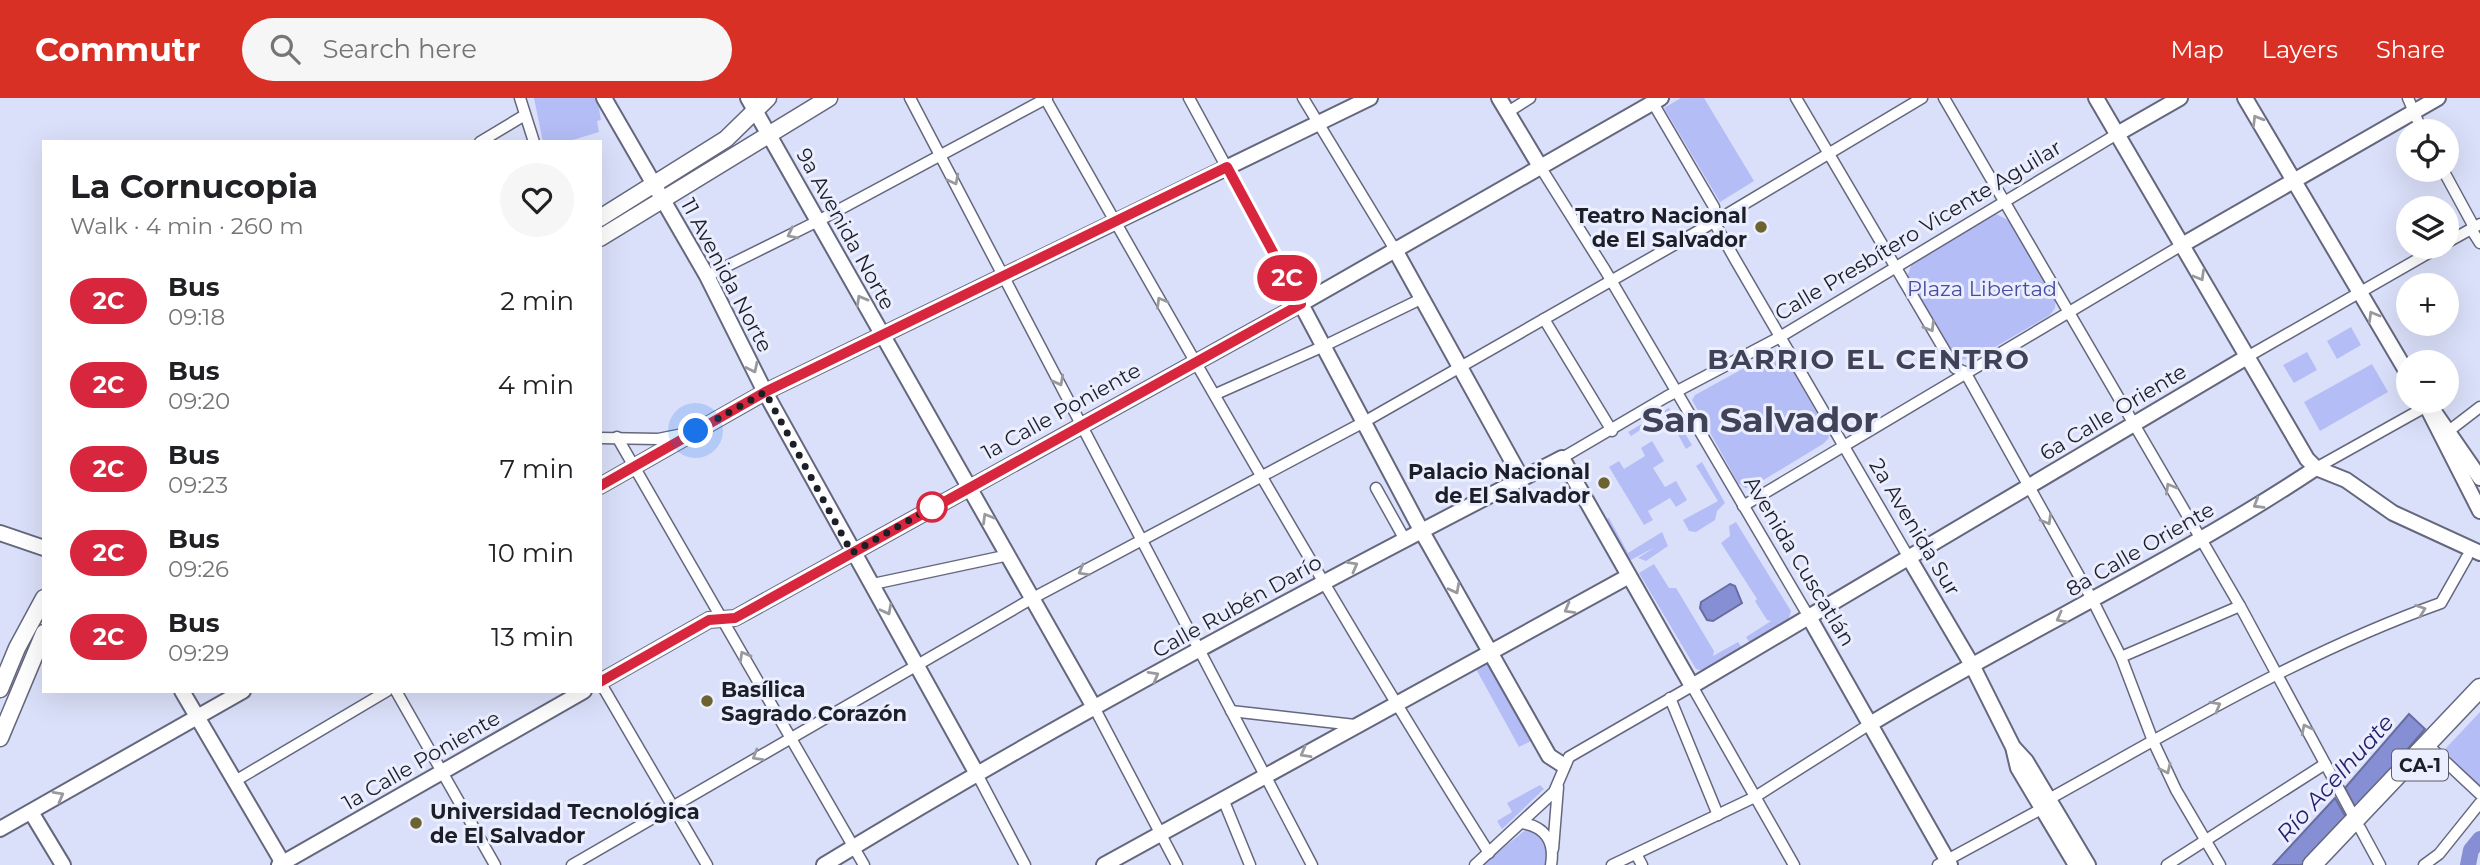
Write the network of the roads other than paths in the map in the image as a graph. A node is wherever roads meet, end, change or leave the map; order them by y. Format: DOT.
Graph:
graph roads {
  1 [pos="520,98"];
  2 [pos="604,98"];
  3 [pos="778,98"];
  4 [pos="813,98"];
  5 [pos="829,98"];
  6 [pos="910,98"];
  7 [pos="1046,98"];
  8 [pos="1189,98"];
  9 [pos="1303,98"];
  10 [pos="1370,98"];
  11 [pos="1499,98"];
  12 [pos="1530,98"];
  13 [pos="1796,98"];
  14 [pos="1922,98"];
  15 [pos="1944,98"];
  16 [pos="2096,98"];
  17 [pos="2180,98"];
  18 [pos="2245,98"];
  19 [pos="2438,98"];
  20 [pos="1655,100"];
  21 [pos="2410,105"];
  22 [pos="1508,113"];
  23 [pos="761,114"];
  24 [pos="526,115"];
  25 [pos="1318,123"];
  26 [pos="2117,134"];
  27 [pos="483,140"];
  28 [pos="533,140"];
  29 [pos="1828,152"];
  30 [pos="942,156"];
  31 [pos="1227,167"];
  32 [pos="1541,168"];
  33 [pos="2293,180"];
  34 [pos="2450,182"];
  35 [pos="659,193"];
  36 [pos="2005,202"];
  37 [pos="602,217"];
  38 [pos="818,221"];
  39 [pos="1114,222"];
  40 [pos="1714,222"];
  41 [pos="2475,227"];
  42 [pos="602,228"];
  43 [pos="602,236"];
  44 [pos="2459,236"];
  45 [pos="2480,243"];
  46 [pos="2182,245"];
  47 [pos="1394,248"];
  48 [pos="2417,259"];
  49 [pos="1895,268"];
  50 [pos="707,276"];
  51 [pos="1003,276"];
  52 [pos="1611,281"];
  53 [pos="2359,291"];
  54 [pos="1423,298"];
  55 [pos="1301,304"];
  56 [pos="2069,310"];
  57 [pos="1544,319"];
  58 [pos="881,335"];
  59 [pos="1780,337"];
  60 [pos="1324,346"];
  61 [pos="2396,354"];
  62 [pos="2247,356"];
  63 [pos="1196,361"];
  64 [pos="1460,365"];
  65 [pos="1965,372"];
  66 [pos="765,392"];
  67 [pos="1675,393"];
  68 [pos="1216,394"];
  69 [pos="2480,407"];
  70 [pos="2409,413"];
  71 [pos="2430,413"];
  72 [pos="2434,413"];
  73 [pos="1364,422"];
  74 [pos="1081,424"];
  75 [pos="2134,425"];
  76 [pos="2450,430"];
  77 [pos="696,431"];
  78 [pos="1612,431"];
  79 [pos="617,437"];
  80 [pos="602,438"];
  81 [pos="1843,446"];
  82 [pos="1562,458"];
  83 [pos="635,466"];
  84 [pos="2321,470"];
  85 [pos="1262,477"];
  86 [pos="2480,478"];
  87 [pos="1522,479"];
  88 [pos="602,485"];
  89 [pos="969,486"];
  90 [pos="2028,487"];
  91 [pos="1376,488"];
  92 [pos="1743,506"];
  93 [pos="2480,511"];
  94 [pos="1421,530"];
  95 [pos="0,533"];
  96 [pos="1143,538"];
  97 [pos="1404,538"];
  98 [pos="2200,540"];
  99 [pos="42,547"];
  100 [pos="852,553"];
  101 [pos="1009,555"];
  102 [pos="1909,558"];
  103 [pos="2476,558"];
  104 [pos="1629,576"];
  105 [pos="1323,582"];
  106 [pos="873,584"];
  107 [pos="1033,598"];
  108 [pos="2093,601"];
  109 [pos="42,602"];
  110 [pos="2240,606"];
  111 [pos="722,617"];
  112 [pos="1810,617"];
  113 [pos="42,622"];
  114 [pos="42,638"];
  115 [pos="1199,651"];
  116 [pos="1492,652"];
  117 [pos="2121,657"];
  118 [pos="915,664"];
  119 [pos="1972,665"];
  120 [pos="2277,673"];
  121 [pos="602,681"];
  122 [pos="602,685"];
  123 [pos="1692,686"];
  124 [pos="2480,688"];
  125 [pos="0,689"];
  126 [pos="183,693"];
  127 [pos="240,693"];
  128 [pos="384,693"];
  129 [pos="397,693"];
  130 [pos="580,693"];
  131 [pos="1670,698"];
  132 [pos="2480,702"];
  133 [pos="1395,703"];
  134 [pos="1095,709"];
  135 [pos="1231,711"];
  136 [pos="0,716"];
  137 [pos="197,718"];
  138 [pos="1870,724"];
  139 [pos="1354,725"];
  140 [pos="0,737"];
  141 [pos="790,737"];
  142 [pos="2153,741"];
  143 [pos="2433,750"];
  144 [pos="2325,764"];
  145 [pos="1563,765"];
  146 [pos="442,770"];
  147 [pos="977,774"];
  148 [pos="1265,775"];
  149 [pos="234,780"];
  150 [pos="1558,786"];
  151 [pos="2480,794"];
  152 [pos="1755,797"];
  153 [pos="1223,799"];
  154 [pos="2480,803"];
  155 [pos="671,805"];
  156 [pos="2043,806"];
  157 [pos="31,812"];
  158 [pos="1718,815"];
  159 [pos="2356,820"];
  160 [pos="1522,823"];
  161 [pos="0,829"];
  162 [pos="1160,834"];
  163 [pos="2204,841"];
  164 [pos="854,847"];
  165 [pos="1553,849"];
  166 [pos="1489,853"];
  167 [pos="1636,854"];
  168 [pos="2068,858"];
  169 [pos="1945,863"];
  170 [pos="282,864"];
  171 [pos="63,865"];
  172 [pos="495,865"];
  173 [pos="572,865"];
  174 [pos="706,865"];
  175 [pos="824,865"];
  176 [pos="864,865"];
  177 [pos="1026,865"];
  178 [pos="1104,865"];
  179 [pos="1177,865"];
  180 [pos="1250,865"];
  181 [pos="1312,865"];
  182 [pos="1475,865"];
  183 [pos="1551,865"];
  184 [pos="1612,865"];
  185 [pos="1642,865"];
  186 [pos="1794,865"];
  187 [pos="2076,865"];
  188 [pos="2088,865"];
  189 [pos="2167,865"];
  190 [pos="2220,865"];
  191 [pos="2312,865"];
  192 [pos="2325,865"];
  193 [pos="2380,865"];
  194 [pos="2424,865"];
  1 -- 24 [label="street"];
  2 -- 35 [label="main road, 11 Avenida Norte"];
  3 -- 23 [label="main road"];
  4 -- 23 [label="main road"];
  5 -- 23 [label="main road"];
  6 -- 30 [label="street"];
  7 -- 30 [label="street"];
  7 -- 39 [label="street"];
  8 -- 31 [label="street"];
  9 -- 25 [label="street"];
  10 -- 25 [label="main road"];
  11 -- 22 [label="main road"];
  12 -- 22 [label="street"];
  13 -- 29 [label="street"];
  14 -- 29 [label="street"];
  15 -- 36 [label="street"];
  16 -- 26 [label="main road"];
  17 -- 26 [label="main road, Calle Presbítero Vicente Aguilar"];
  33 -- 18 [label="main road, one-way"];
  19 -- 21 [label="main road"];
  20 -- 32 [label="main road, 1a Calle Poniente"];
  20 -- 40 [label="street, 2a Avenida Sur"];
  21 -- 33 [label="main road"];
  22 -- 32 [label="main road"];
  23 -- 35 [label="main road"];
  23 -- 35 [label="main road"];
  23 -- 35 [label="main road"];
  23 -- 38 [label="main road, 9a Avenida Norte"];
  24 -- 27 [label="street"];
  24 -- 28 [label="street"];
  25 -- 31 [label="main road"];
  25 -- 47 [label="street"];
  26 -- 36 [label="street, Calle Presbítero Vicente Aguilar"];
  26 -- 46 [label="main road"];
  29 -- 40 [label="street"];
  29 -- 49 [label="street"];
  30 -- 38 [label="street"];
  30 -- 51 [label="street, one-way"];
  31 -- 39 [label="main road"];
  31 -- 55 [label="street"];
  32 -- 47 [label="main road, 1a Calle Poniente"];
  32 -- 52 [label="street, Avenida Cuscatlán"];
  33 -- 46 [label="main road"];
  33 -- 53 [label="main road"];
  34 -- 41 [label="street"];
  35 -- 37 [label="main road"];
  35 -- 42 [label="main road"];
  35 -- 43 [label="main road"];
  35 -- 50 [label="main road, 11 Avenida Norte"];
  36 -- 49 [label="street, Calle Presbítero Vicente Aguilar"];
  36 -- 56 [label="street"];
  38 -- 50 [label="street, one-way"];
  58 -- 38 [label="main road, 9a Avenida Norte, one-way"];
  39 -- 51 [label="main road"];
  63 -- 39 [label="street, one-way"];
  40 -- 52 [label="street"];
  40 -- 59 [label="street, 2a Avenida Sur"];
  41 -- 44 [label="street"];
  41 -- 45 [label="street"];
  46 -- 56 [label="street"];
  46 -- 62 [label="main road, one-way"];
  47 -- 54 [label="main road"];
  47 -- 55 [label="main road, 1a Calle Poniente"];
  48 -- 53 [label="street, 6a Calle Oriente"];
  49 -- 59 [label="street, Calle Presbítero Vicente Aguilar"];
  49 -- 65 [label="street, one-way"];
  50 -- 66 [label="main road, 11 Avenida Norte, one-way"];
  51 -- 58 [label="main road"];
  51 -- 74 [label="street, one-way"];
  52 -- 57 [label="street"];
  52 -- 67 [label="street, Avenida Cuscatlán"];
  61 -- 53 [label="main road, one-way"];
  53 -- 62 [label="street, 6a Calle Oriente"];
  54 -- 60 [label="street"];
  54 -- 64 [label="main road"];
  55 -- 60 [label="main road"];
  55 -- 63 [label="main road, 1a Calle Poniente"];
  56 -- 65 [label="street"];
  56 -- 75 [label="street"];
  57 -- 64 [label="street"];
  57 -- 78 [label="street"];
  58 -- 66 [label="main road"];
  58 -- 89 [label="main road, 9a Avenida Norte"];
  59 -- 67 [label="street, Calle Presbítero Vicente Aguilar"];
  59 -- 81 [label="street, 2a Avenida Sur"];
  60 -- 68 [label="street"];
  60 -- 73 [label="main road"];
  62 -- 75 [label="main road, 6a Calle Oriente"];
  62 -- 84 [label="main road"];
  63 -- 68 [label="street"];
  63 -- 74 [label="main road, 1a Calle Poniente"];
  64 -- 73 [label="street"];
  64 -- 87 [label="main road"];
  65 -- 81 [label="street"];
  65 -- 90 [label="street"];
  66 -- 77 [label="main road"];
  66 -- 100 [label="main road, 11 Avenida Norte"];
  67 -- 78 [label="street, Calle Rubén Darío"];
  67 -- 92 [label="street, Avenida Cuscatlán"];
  68 -- 85 [label="street"];
  69 -- 76 [label="street"];
  70 -- 84 [label="street, 8a Calle Oriente"];
  71 -- 93 [label="main road"];
  72 -- 76 [label="main road"];
  73 -- 85 [label="street"];
  73 -- 94 [label="main road"];
  74 -- 89 [label="main road, 1a Calle Poniente"];
  74 -- 96 [label="street"];
  75 -- 90 [label="main road, 6a Calle Oriente"];
  98 -- 75 [label="street, one-way"];
  76 -- 86 [label="main road"];
  77 -- 79 [label="street"];
  77 -- 83 [label="main road"];
  78 -- 82 [label="street, Calle Rubén Darío"];
  79 -- 80 [label="street"];
  79 -- 83 [label="street"];
  81 -- 92 [label="street"];
  81 -- 102 [label="street, 2a Avenida Sur"];
  82 -- 87 [label="main road, Calle Rubén Darío"];
  82 -- 104 [label="main road"];
  83 -- 88 [label="main road"];
  83 -- 111 [label="street"];
  84 -- 98 [label="main road, 8a Calle Oriente, one-way"];
  84 -- 103 [label="main road"];
  85 -- 96 [label="street"];
  85 -- 105 [label="street"];
  87 -- 94 [label="main road, Calle Rubén Darío"];
  89 -- 100 [label="main road, 1a Calle Poniente"];
  101 -- 89 [label="main road, 9a Avenida Norte, one-way"];
  90 -- 102 [label="main road, 6a Calle Oriente"];
  90 -- 108 [label="street, one-way"];
  91 -- 97 [label="street"];
  92 -- 112 [label="street, Avenida Cuscatlán"];
  94 -- 97 [label="main road, Calle Rubén Darío"];
  94 -- 116 [label="main road, one-way"];
  95 -- 99 [label="main road"];
  96 -- 107 [label="street, one-way"];
  96 -- 115 [label="street"];
  105 -- 97 [label="main road, Calle Rubén Darío, one-way"];
  98 -- 108 [label="main road, 8a Calle Oriente"];
  98 -- 110 [label="street"];
  100 -- 106 [label="main road, 11 Avenida Norte"];
  100 -- 111 [label="main road, 1a Calle Poniente"];
  101 -- 106 [label="street"];
  101 -- 107 [label="main road, 9a Avenida Norte"];
  102 -- 112 [label="main road, 6a Calle Oriente"];
  102 -- 119 [label="main road, 2a Avenida Sur"];
  120 -- 103 [label="street, one-way"];
  104 -- 116 [label="main road, one-way"];
  104 -- 123 [label="main road"];
  105 -- 115 [label="main road, Calle Rubén Darío"];
  105 -- 133 [label="street"];
  106 -- 118 [label="main road, 11 Avenida Norte, one-way"];
  107 -- 118 [label="street"];
  107 -- 134 [label="main road, 9a Avenida Norte"];
  108 -- 117 [label="street"];
  108 -- 119 [label="main road, 8a Calle Oriente, one-way"];
  109 -- 125 [label="main road"];
  110 -- 117 [label="street"];
  110 -- 120 [label="street"];
  111 -- 121 [label="main road, 1a Calle Poniente"];
  141 -- 111 [label="street, one-way"];
  112 -- 123 [label="main road, 6a Calle Oriente"];
  112 -- 138 [label="main road, Avenida Cuscatlán"];
  113 -- 136 [label="main road"];
  114 -- 140 [label="main road"];
  134 -- 115 [label="main road, Calle Rubén Darío, one-way"];
  115 -- 135 [label="street"];
  116 -- 133 [label="main road"];
  116 -- 145 [label="main road"];
  117 -- 142 [label="street"];
  118 -- 141 [label="street"];
  118 -- 147 [label="main road, 11 Avenida Norte"];
  119 -- 138 [label="main road, 8a Calle Oriente"];
  119 -- 156 [label="main road, 2a Avenida Sur"];
  142 -- 120 [label="street, one-way"];
  144 -- 120 [label="street, one-way"];
  122 -- 155 [label="street"];
  123 -- 131 [label="street"];
  123 -- 152 [label="street"];
  124 -- 159 [label="highway, CA-1"];
  126 -- 137 [label="main road"];
  127 -- 137 [label="main road"];
  128 -- 149 [label="street"];
  129 -- 146 [label="street"];
  130 -- 146 [label="main road, 1a Calle Poniente"];
  131 -- 145 [label="street"];
  131 -- 158 [label="street"];
  132 -- 143 [label="highway, CA-1"];
  133 -- 139 [label="main road"];
  133 -- 166 [label="street"];
  134 -- 147 [label="main road, Calle Rubén Darío"];
  134 -- 162 [label="street"];
  135 -- 139 [label="street"];
  135 -- 148 [label="street"];
  137 -- 149 [label="main road"];
  157 -- 137 [label="main road, one-way"];
  138 -- 152 [label="street"];
  138 -- 169 [label="main road, Avenida Cuscatlán"];
  139 -- 148 [label="main road, one-way"];
  141 -- 155 [label="street, one-way"];
  141 -- 164 [label="street"];
  142 -- 156 [label="street"];
  142 -- 163 [label="street, one-way"];
  143 -- 151 [label="street"];
  143 -- 159 [label="highway, CA-1"];
  144 -- 159 [label="street"];
  144 -- 163 [label="street"];
  145 -- 150 [label="street"];
  146 -- 170 [label="main road, 1a Calle Poniente"];
  146 -- 172 [label="street"];
  147 -- 164 [label="main road, Calle Rubén Darío"];
  147 -- 177 [label="street"];
  148 -- 153 [label="main road"];
  148 -- 181 [label="street"];
  149 -- 170 [label="main road"];
  150 -- 160 [label="street"];
  150 -- 165 [label="street"];
  152 -- 158 [label="street"];
  152 -- 186 [label="street"];
  153 -- 162 [label="main road"];
  153 -- 180 [label="street"];
  154 -- 194 [label="street"];
  155 -- 173 [label="street"];
  155 -- 174 [label="street"];
  156 -- 168 [label="main road, 2a Avenida Sur"];
  156 -- 169 [label="street"];
  156 -- 188 [label="main road, 2a Avenida Sur"];
  157 -- 161 [label="main road"];
  157 -- 171 [label="main road"];
  158 -- 167 [label="street"];
  159 -- 191 [label="highway, CA-1"];
  159 -- 192 [label="highway, CA-1"];
  159 -- 193 [label="street"];
  160 -- 165 [label="street"];
  160 -- 166 [label="street"];
  162 -- 178 [label="main road"];
  162 -- 179 [label="street"];
  163 -- 189 [label="street"];
  163 -- 190 [label="street"];
  164 -- 175 [label="main road, Calle Rubén Darío"];
  164 -- 176 [label="street"];
  165 -- 183 [label="street"];
  166 -- 182 [label="street"];
  167 -- 184 [label="street"];
  167 -- 185 [label="street"];
  168 -- 187 [label="main road, 2a Avenida Sur"];
}
